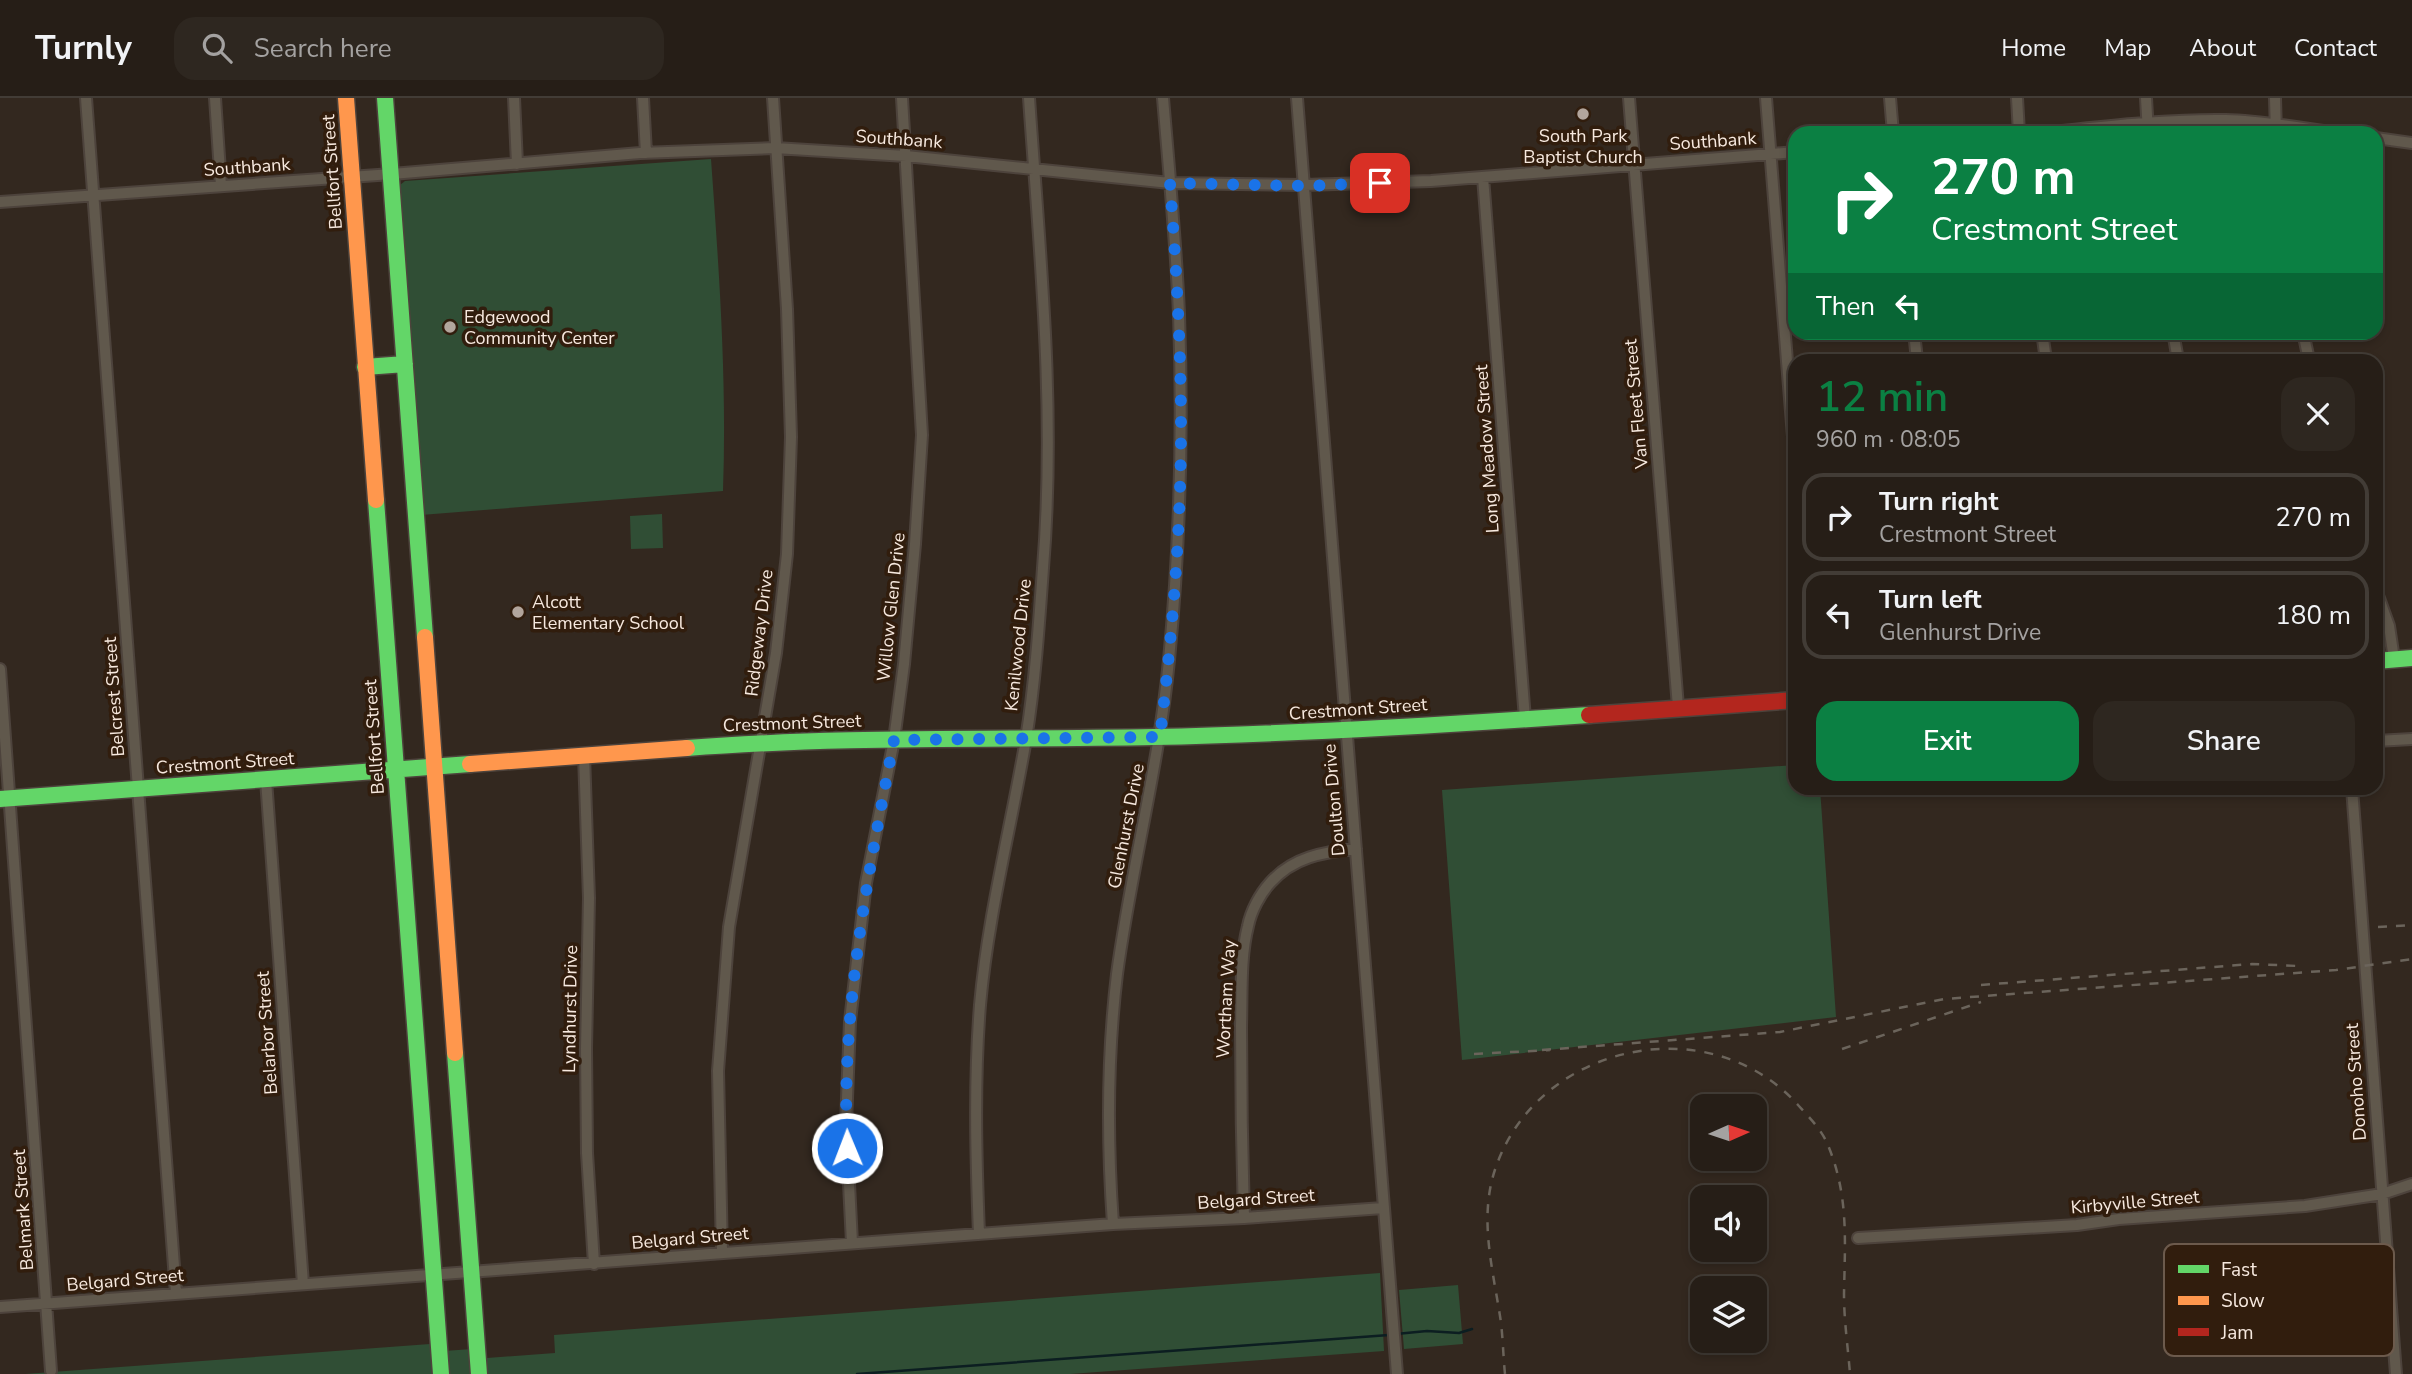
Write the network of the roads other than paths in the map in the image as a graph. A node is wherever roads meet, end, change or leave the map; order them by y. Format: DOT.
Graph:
graph roads {
  1 [pos="86,98"];
  2 [pos="215,98"];
  3 [pos="346,98"];
  4 [pos="385,98"];
  5 [pos="514,98"];
  6 [pos="643,98"];
  7 [pos="772,98"];
  8 [pos="902,98"];
  9 [pos="1030,98"];
  10 [pos="1163,98"];
  11 [pos="1297,98"];
  12 [pos="1629,98"];
  13 [pos="1766,98"];
  14 [pos="1890,98"];
  15 [pos="2017,98"];
  16 [pos="2146,98"];
  17 [pos="2275,98"];
  18 [pos="1892,126"];
  19 [pos="2019,126"];
  20 [pos="2148,126"];
  21 [pos="2160,126"];
  22 [pos="2260,126"];
  23 [pos="2276,126"];
  24 [pos="2383,139"];
  25 [pos="2412,143"];
  26 [pos="775,148"];
  27 [pos="646,153"];
  28 [pos="1788,153"];
  29 [pos="1770,154"];
  30 [pos="906,156"];
  31 [pos="517,164"];
  32 [pos="1634,164"];
  33 [pos="1034,169"];
  34 [pos="392,174"];
  35 [pos="351,177"];
  36 [pos="1483,177"];
  37 [pos="1170,183"];
  38 [pos="221,186"];
  39 [pos="1304,186"];
  40 [pos="93,195"];
  41 [pos="0,202"];
  42 [pos="405,364"];
  43 [pos="365,367"];
  44 [pos="1788,376"];
  45 [pos="2383,609"];
  46 [pos="2412,658"];
  47 [pos="2394,659"];
  48 [pos="2383,660"];
  49 [pos="0,669"];
  50 [pos="1788,701"];
  51 [pos="1678,708"];
  52 [pos="1525,719"];
  53 [pos="1346,731"];
  54 [pos="1026,737"];
  55 [pos="1160,737"];
  56 [pos="2412,739"];
  57 [pos="894,740"];
  58 [pos="2383,741"];
  59 [pos="762,742"];
  60 [pos="583,755"];
  61 [pos="435,766"];
  62 [pos="396,771"];
  63 [pos="266,779"];
  64 [pos="139,789"];
  65 [pos="2353,795"];
  66 [pos="5,799"];
  67 [pos="1356,849"];
  68 [pos="2412,1184"];
  69 [pos="2382,1194"];
  70 [pos="1383,1208"];
  71 [pos="1244,1218"];
  72 [pos="1113,1224"];
  73 [pos="979,1234"];
  74 [pos="1858,1238"];
  75 [pos="852,1243"];
  76 [pos="2386,1244"];
  77 [pos="722,1252"];
  78 [pos="594,1264"];
  79 [pos="472,1271"];
  80 [pos="433,1274"];
  81 [pos="303,1284"];
  82 [pos="176,1293"];
  83 [pos="47,1304"];
  84 [pos="0,1307"];
  85 [pos="2394,1348"];
  86 [pos="51,1371"];
  87 [pos="441,1374"];
  88 [pos="479,1374"];
  89 [pos="1397,1374"];
  90 [pos="2396,1374"];
  1 -- 40 [label="street, Belcrest Street"];
  2 -- 38 [label="street"];
  3 -- 35 [label="main road, Bellfort Street"];
  4 -- 34 [label="main road"];
  5 -- 31 [label="street"];
  6 -- 27 [label="street"];
  7 -- 26 [label="street, Ridgeway Drive"];
  8 -- 30 [label="street, Willow Glen Drive"];
  9 -- 33 [label="street, Kenilwood Drive"];
  10 -- 37 [label="street, Glenhurst Drive"];
  11 -- 39 [label="street, Doulton Drive"];
  12 -- 32 [label="street, Van Fleet Street"];
  13 -- 29 [label="street"];
  14 -- 18 [label="street"];
  15 -- 19 [label="street"];
  16 -- 20 [label="street"];
  17 -- 23 [label="street"];
  21 -- 22 [label="street"];
  24 -- 25 [label="street"];
  26 -- 27 [label="street, Southbank"];
  26 -- 30 [label="street, Southbank"];
  26 -- 59 [label="street, Ridgeway Drive"];
  27 -- 31 [label="street, Southbank"];
  28 -- 29 [label="street, Southbank"];
  29 -- 32 [label="street, Southbank"];
  29 -- 44 [label="street"];
  30 -- 33 [label="street, Southbank"];
  30 -- 57 [label="street, Willow Glen Drive"];
  31 -- 34 [label="street, Southbank"];
  32 -- 36 [label="street, Southbank"];
  32 -- 51 [label="street, Van Fleet Street"];
  33 -- 37 [label="street, Southbank"];
  33 -- 54 [label="street, Kenilwood Drive"];
  34 -- 35 [label="street, Southbank"];
  34 -- 42 [label="main road"];
  35 -- 38 [label="street, Southbank"];
  35 -- 43 [label="main road, Bellfort Street"];
  36 -- 39 [label="street, Southbank"];
  36 -- 52 [label="street, Long Meadow Street"];
  37 -- 39 [label="street, Southbank"];
  37 -- 55 [label="street, Glenhurst Drive"];
  38 -- 40 [label="street, Southbank"];
  39 -- 53 [label="street, Doulton Drive"];
  40 -- 41 [label="street, Southbank"];
  40 -- 64 [label="street, Belcrest Street"];
  42 -- 43 [label="main road"];
  42 -- 61 [label="main road"];
  43 -- 62 [label="main road, Bellfort Street"];
  45 -- 47 [label="street"];
  46 -- 47 [label="main road"];
  47 -- 48 [label="main road"];
  49 -- 66 [label="street, Belmark Street"];
  50 -- 51 [label="main road, Crestmont Street"];
  51 -- 52 [label="main road, Crestmont Street"];
  52 -- 53 [label="main road, Crestmont Street"];
  53 -- 55 [label="main road, Crestmont Street"];
  53 -- 67 [label="street, Doulton Drive"];
  54 -- 55 [label="main road, Crestmont Street"];
  54 -- 57 [label="main road, Crestmont Street"];
  54 -- 73 [label="street, Kenilwood Drive"];
  55 -- 72 [label="street, Glenhurst Drive"];
  56 -- 58 [label="street"];
  57 -- 59 [label="main road, Crestmont Street"];
  57 -- 75 [label="street, Willow Glen Drive"];
  59 -- 60 [label="main road, Crestmont Street"];
  59 -- 77 [label="street, Ridgeway Drive"];
  60 -- 61 [label="main road, Crestmont Street"];
  60 -- 78 [label="street, Lyndhurst Drive"];
  61 -- 62 [label="main road, Crestmont Street"];
  61 -- 79 [label="main road"];
  62 -- 63 [label="main road, Crestmont Street"];
  62 -- 80 [label="main road, Bellfort Street"];
  63 -- 64 [label="main road, Crestmont Street"];
  63 -- 81 [label="street, Belarbor Street"];
  64 -- 66 [label="main road, Crestmont Street"];
  64 -- 82 [label="street, Belcrest Street"];
  65 -- 69 [label="street, Donoho Street"];
  66 -- 83 [label="street, Belmark Street"];
  67 -- 70 [label="street, Doulton Drive"];
  67 -- 71 [label="street, Wortham Way"];
  68 -- 69 [label="street, Kirbyville Street"];
  69 -- 74 [label="street, Kirbyville Street"];
  69 -- 76 [label="street, Donoho Street"];
  70 -- 71 [label="street, Belgard Street"];
  70 -- 89 [label="street, Doulton Drive"];
  71 -- 72 [label="street, Belgard Street"];
  72 -- 73 [label="street, Belgard Street"];
  73 -- 75 [label="street, Belgard Street"];
  75 -- 77 [label="street, Belgard Street"];
  77 -- 78 [label="street, Belgard Street"];
  78 -- 79 [label="street, Belgard Street"];
  79 -- 80 [label="street, Belgard Street"];
  79 -- 88 [label="main road"];
  80 -- 81 [label="street, Belgard Street"];
  80 -- 87 [label="main road, Bellfort Street"];
  81 -- 82 [label="street, Belgard Street"];
  82 -- 83 [label="street, Belgard Street"];
  83 -- 84 [label="street, Belgard Street"];
  83 -- 86 [label="street, Belmark Street"];
  85 -- 90 [label="street, Donoho Street"];
}
